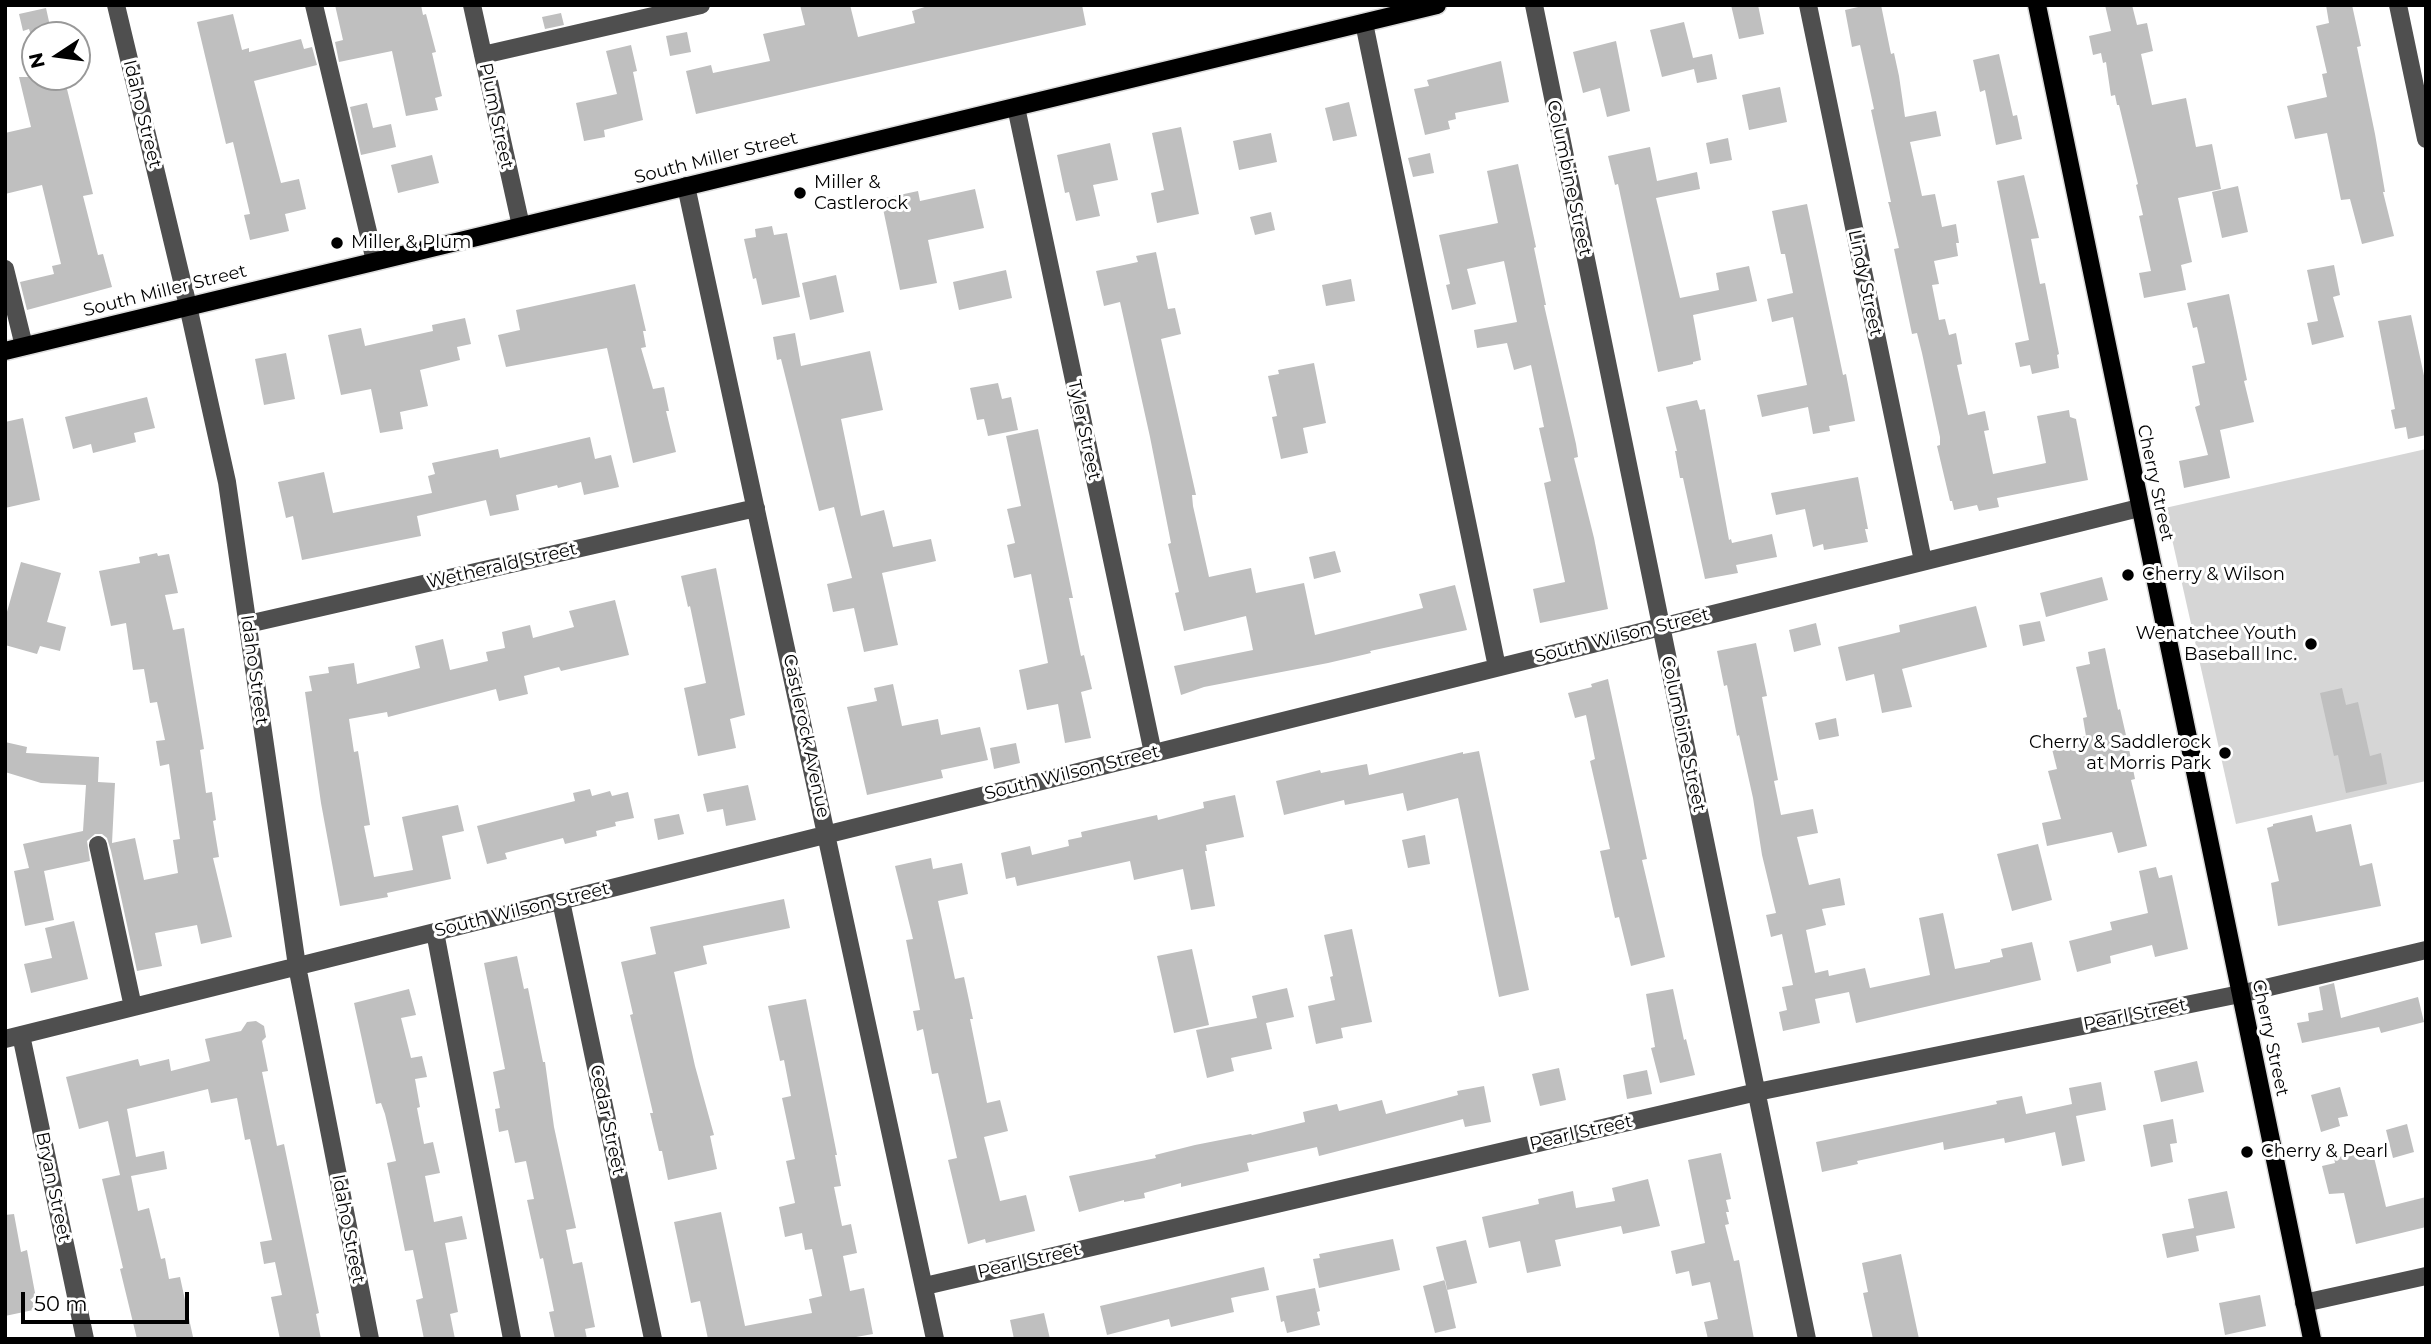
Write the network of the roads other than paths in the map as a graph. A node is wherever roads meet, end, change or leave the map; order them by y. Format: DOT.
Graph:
graph roads {
  1 [pos="116,5"];
  2 [pos="314,5"];
  3 [pos="472,5"];
  4 [pos="701,5"];
  5 [pos="1437,5"];
  6 [pos="1534,5"];
  7 [pos="1808,5"];
  8 [pos="2037,5"];
  9 [pos="2398,5"];
  10 [pos="1364,23"];
  11 [pos="483,55"];
  12 [pos="1016,107"];
  13 [pos="2426,139"];
  14 [pos="686,187"];
  15 [pos="521,226"];
  16 [pos="375,261"];
  17 [pos="5,269"];
  18 [pos="188,306"];
  19 [pos="24,346"];
  20 [pos="5,351"];
  21 [pos="756,508"];
  22 [pos="2139,508"];
  23 [pos="1923,561"];
  24 [pos="248,624"];
  25 [pos="1661,626"];
  26 [pos="1497,667"];
  27 [pos="1153,753"];
  28 [pos="827,834"];
  29 [pos="98,845"];
  30 [pos="561,901"];
  31 [pos="435,932"];
  32 [pos="2426,950"];
  33 [pos="297,966"];
  34 [pos="2240,994"];
  35 [pos="133,1007"];
  36 [pos="13,1037"];
  37 [pos="1757,1092"];
  38 [pos="2426,1276"];
  39 [pos="925,1286"];
  40 [pos="2304,1303"];
  41 [pos="85,1339"];
  42 [pos="370,1339"];
  43 [pos="512,1339"];
  44 [pos="653,1339"];
  45 [pos="935,1339"];
  46 [pos="1807,1339"];
  47 [pos="2312,1339"];
  1 -- 18 [label="street, Idaho Street"];
  2 -- 16 [label="street"];
  3 -- 11 [label="street, Plum Street"];
  4 -- 11 [label="street"];
  5 -- 10 [label="main road, South Miller Street"];
  6 -- 25 [label="street, Columbine Street"];
  7 -- 23 [label="street, Lindy Street"];
  8 -- 22 [label="main road, Cherry Street"];
  9 -- 13 [label="street"];
  10 -- 12 [label="main road, South Miller Street"];
  10 -- 26 [label="street"];
  11 -- 15 [label="street, Plum Street"];
  12 -- 14 [label="main road, South Miller Street"];
  12 -- 27 [label="street, Tyler Street"];
  14 -- 15 [label="main road, South Miller Street"];
  14 -- 21 [label="street, Castlerock Avenue"];
  15 -- 16 [label="main road, South Miller Street"];
  16 -- 18 [label="main road, South Miller Street"];
  17 -- 19 [label="street"];
  18 -- 19 [label="main road, South Miller Street"];
  18 -- 24 [label="street, Idaho Street"];
  19 -- 20 [label="main road, South Miller Street"];
  21 -- 24 [label="street, Wetherald Street"];
  21 -- 28 [label="street, Castlerock Avenue"];
  22 -- 23 [label="street, South Wilson Street"];
  22 -- 34 [label="main road, Cherry Street"];
  23 -- 25 [label="street, South Wilson Street"];
  24 -- 33 [label="street, Idaho Street"];
  25 -- 26 [label="street, South Wilson Street"];
  25 -- 37 [label="street, Columbine Street"];
  26 -- 27 [label="street, South Wilson Street"];
  27 -- 28 [label="street, South Wilson Street"];
  28 -- 30 [label="street, South Wilson Street"];
  28 -- 39 [label="street, Castlerock Avenue"];
  29 -- 35 [label="street"];
  30 -- 31 [label="street, South Wilson Street"];
  30 -- 44 [label="street, Cedar Street"];
  31 -- 33 [label="street, South Wilson Street"];
  31 -- 43 [label="street"];
  32 -- 34 [label="street, Pearl Street"];
  33 -- 35 [label="street, South Wilson Street"];
  33 -- 42 [label="street, Idaho Street"];
  34 -- 37 [label="street, Pearl Street"];
  34 -- 40 [label="main road, Cherry Street"];
  35 -- 36 [label="street, South Wilson Street"];
  36 -- 41 [label="street, Bryan Street"];
  37 -- 39 [label="street, Pearl Street"];
  37 -- 46 [label="street, Columbine Street"];
  38 -- 40 [label="street"];
  39 -- 45 [label="street, Castlerock Avenue"];
  40 -- 47 [label="main road, Cherry Street"];
}
